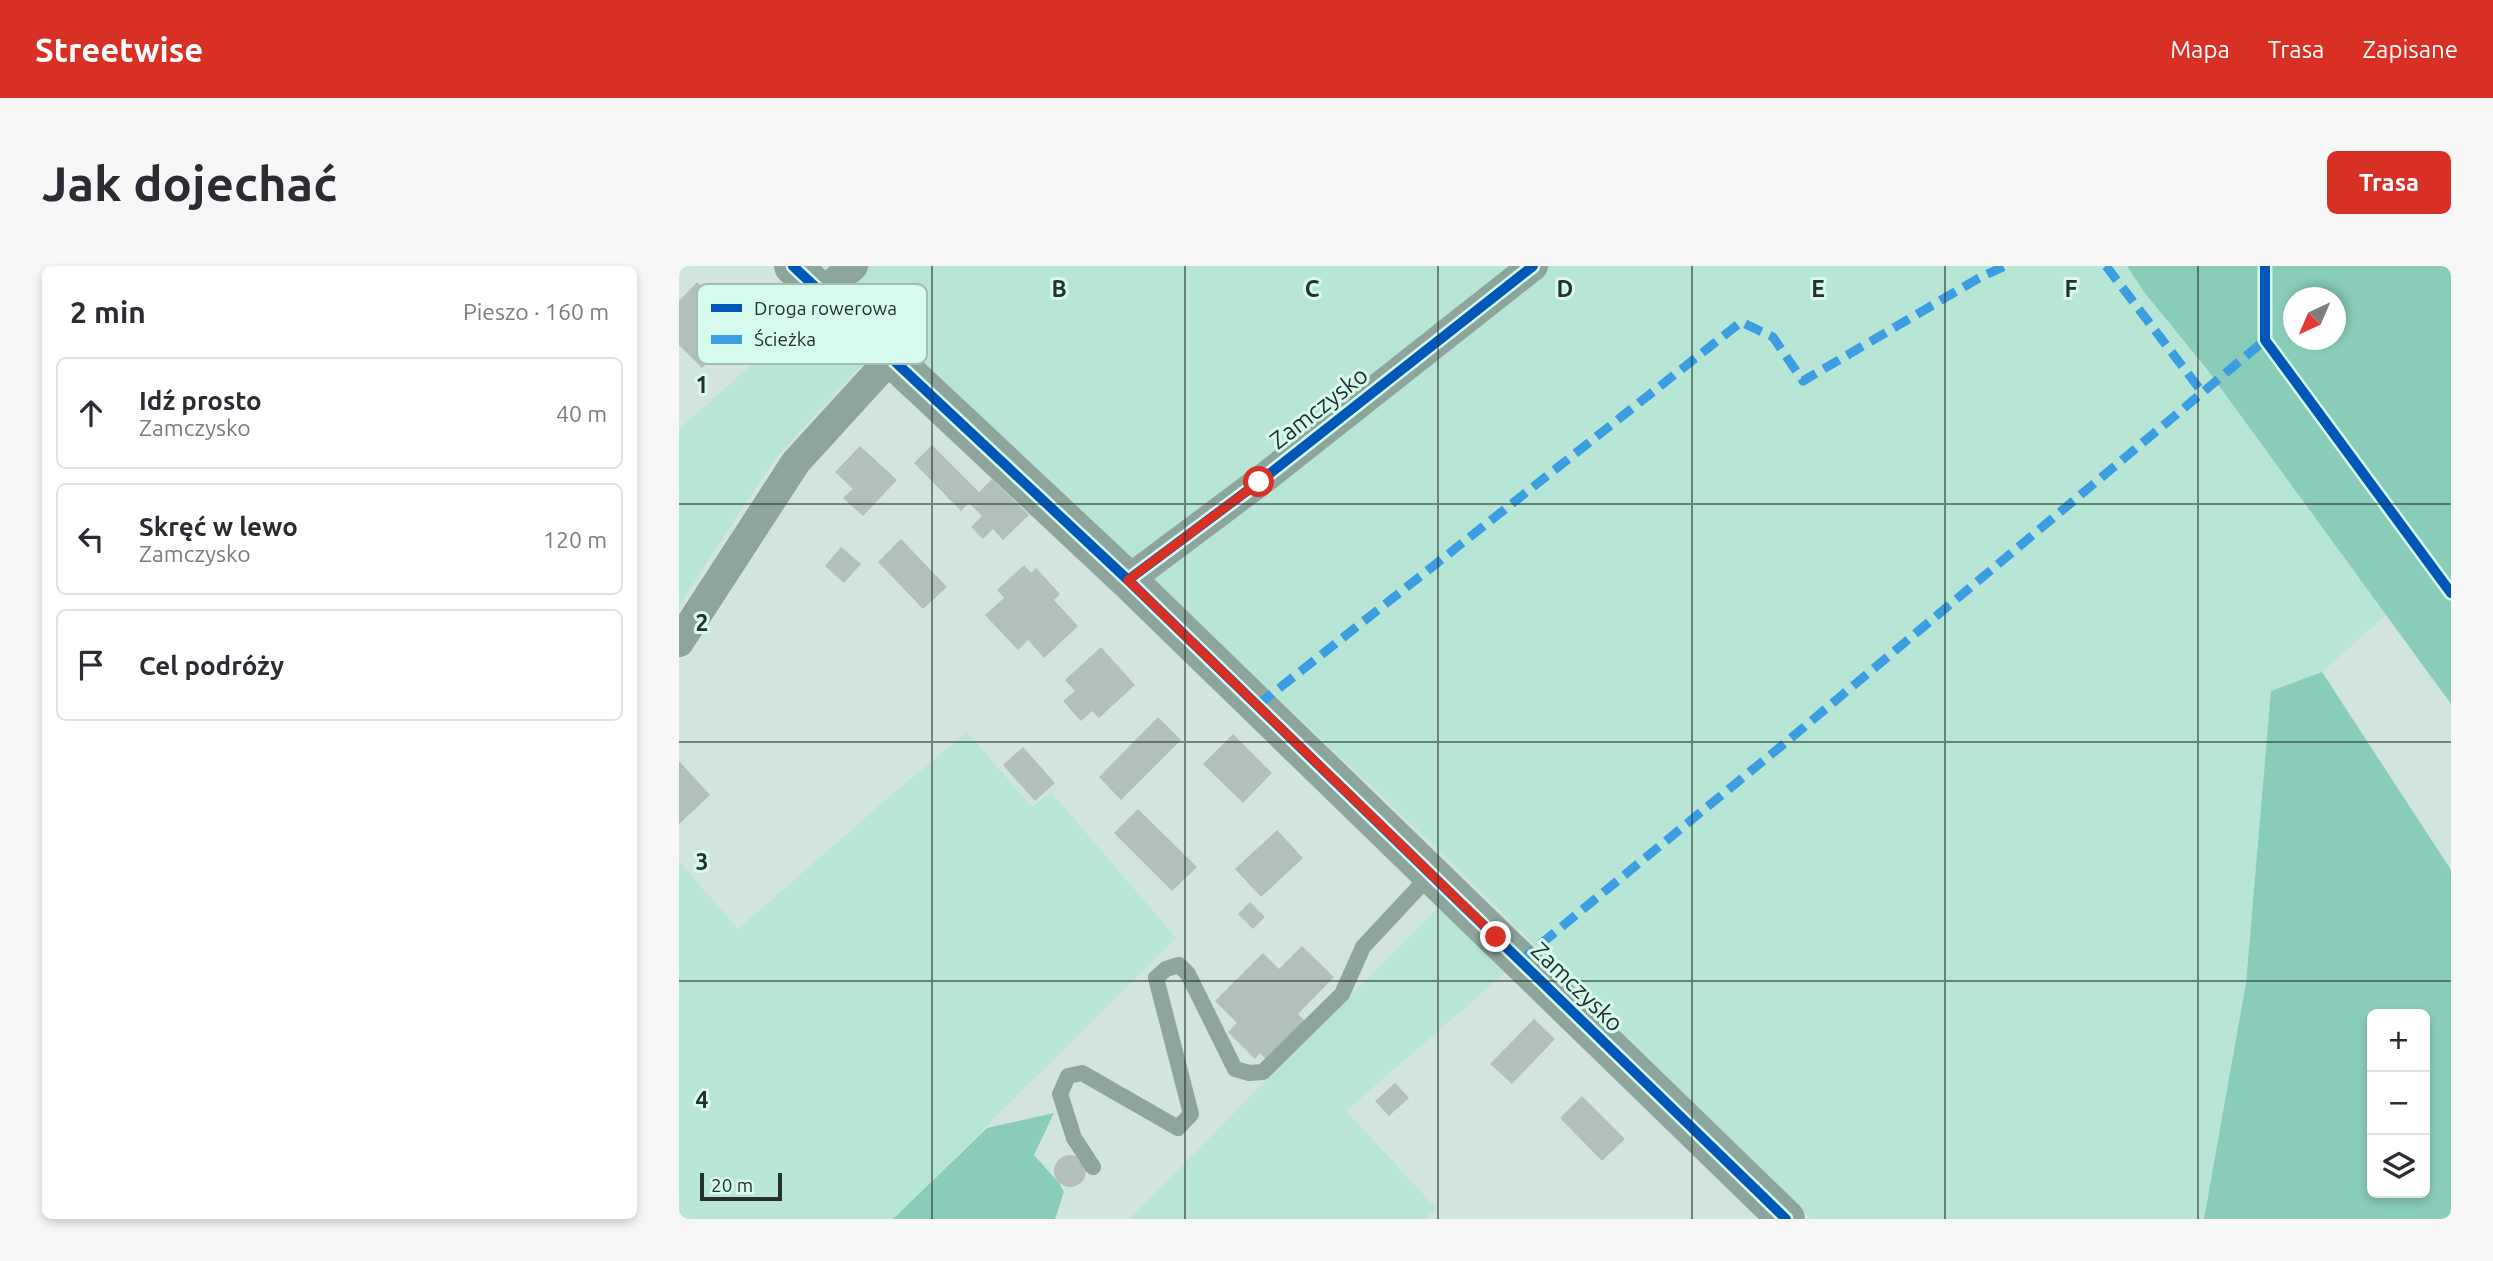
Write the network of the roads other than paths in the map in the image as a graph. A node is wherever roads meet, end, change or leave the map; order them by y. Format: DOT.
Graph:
graph roads {
  1 [pos="793,266"];
  2 [pos="853,266"];
  3 [pos="1533,266"];
  4 [pos="811,284"];
  5 [pos="832,284"];
  6 [pos="886,364"];
  7 [pos="897,364"];
  8 [pos="1128,580"];
  9 [pos="679,642"];
  10 [pos="1432,873"];
  11 [pos="1093,1167"];
  12 [pos="1786,1219"];
  1 -- 4 [label="street, Zamczysko"];
  2 -- 5 [label="street"];
  3 -- 8 [label="street, Zamczysko"];
  6 -- 9 [label="street"];
  7 -- 8 [label="street, Zamczysko"];
  8 -- 10 [label="street, Zamczysko"];
  10 -- 11 [label="lane"];
  10 -- 12 [label="street, Zamczysko"];
}
